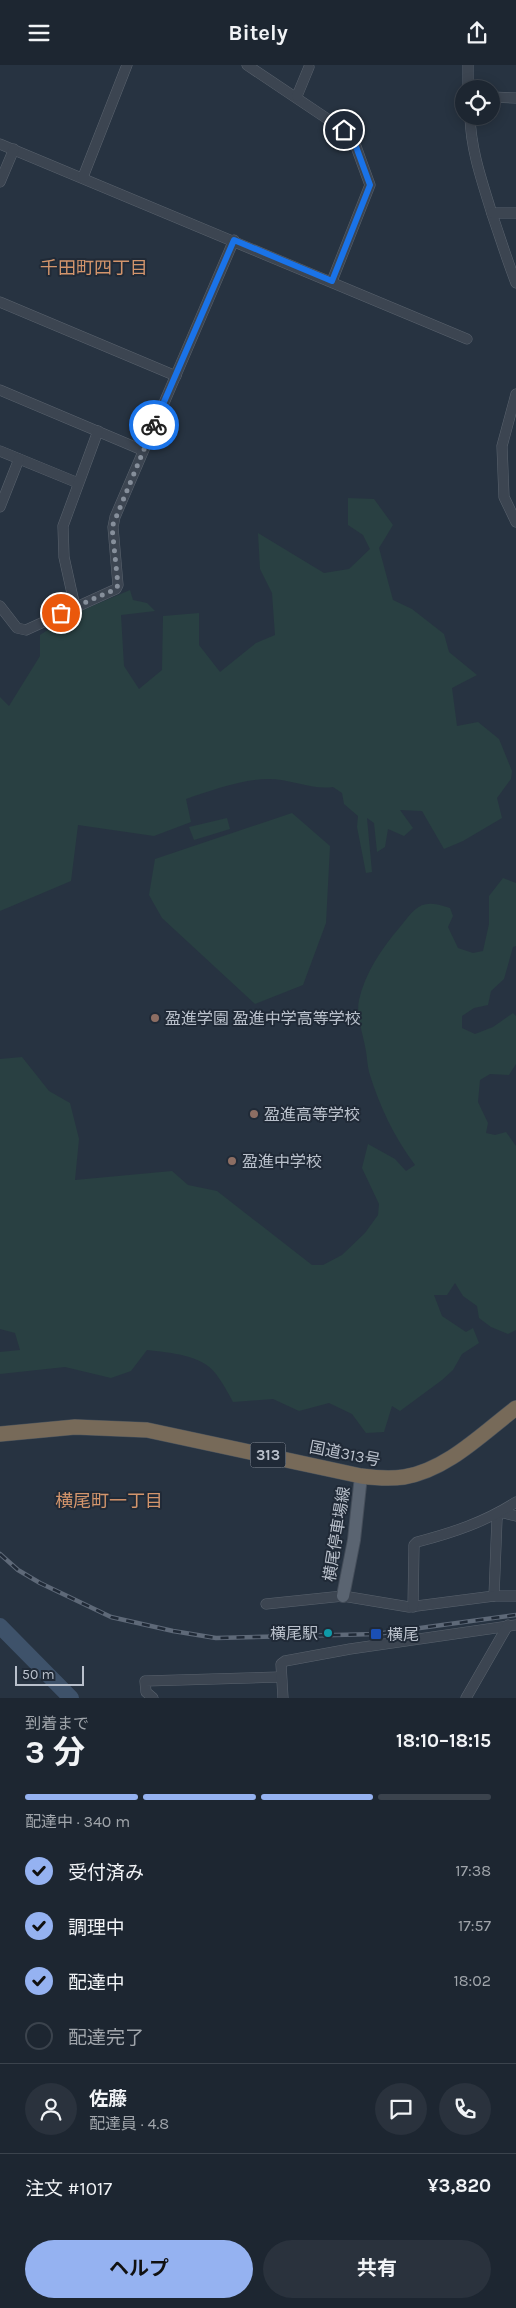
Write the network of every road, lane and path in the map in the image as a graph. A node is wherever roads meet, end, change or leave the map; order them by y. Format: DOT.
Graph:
graph roads {
  1 [pos="127,65"];
  2 [pos="247,65"];
  3 [pos="468,65"];
  4 [pos="310,67"];
  5 [pos="468,80"];
  6 [pos="297,96"];
  7 [pos="500,97"];
  8 [pos="516,97"];
  9 [pos="470,125"];
  10 [pos="0,143"];
  11 [pos="14,149"];
  12 [pos="82,177"];
  13 [pos="0,182"];
  14 [pos="492,213"];
  15 [pos="516,213"];
  16 [pos="234,240"];
  17 [pos="332,281"];
  18 [pos="516,283"];
  19 [pos="0,302"];
  20 [pos="467,339"];
  21 [pos="176,376"];
  22 [pos="0,390"];
  23 [pos="516,394"];
  24 [pos="98,431"];
  25 [pos="142,450"];
  26 [pos="0,451"];
  27 [pos="19,459"];
  28 [pos="78,483"];
  29 [pos="0,507"];
  30 [pos="516,522"];
  31 [pos="0,606"];
  32 [pos="75,607"];
  33 [pos="516,1408"];
  34 [pos="0,1434"];
  35 [pos="362,1476"];
  36 [pos="516,1502"];
  37 [pos="500,1512"];
  38 [pos="516,1516"];
  39 [pos="343,1596"];
  40 [pos="494,1596"];
  41 [pos="516,1596"];
  42 [pos="266,1603"];
  43 [pos="413,1607"];
  44 [pos="512,1625"];
  45 [pos="280,1677"];
  46 [pos="153,1698"];
  47 [pos="283,1698"];
  48 [pos="466,1698"];
  1 -- 12 [label="street"];
  2 -- 6 [label="street"];
  3 -- 5 [label="street"];
  4 -- 6 [label="street"];
  6 -- 17 [label="street"];
  7 -- 8 [label="street"];
  9 -- 14 [label="street"];
  10 -- 11 [label="street"];
  11 -- 12 [label="street"];
  11 -- 13 [label="street"];
  12 -- 16 [label="street"];
  14 -- 15 [label="street"];
  14 -- 18 [label="street"];
  16 -- 17 [label="street"];
  16 -- 21 [label="street"];
  17 -- 20 [label="street"];
  19 -- 21 [label="street"];
  21 -- 25 [label="street"];
  22 -- 24 [label="street"];
  23 -- 30 [label="street"];
  24 -- 25 [label="street"];
  24 -- 28 [label="street"];
  25 -- 32 [label="street"];
  26 -- 27 [label="street"];
  27 -- 28 [label="street"];
  27 -- 29 [label="street"];
  28 -- 32 [label="street"];
  31 -- 32 [label="street"];
  33 -- 35 [label="highway, 国道313号 / 313"];
  34 -- 35 [label="highway, 国道313号 / 313"];
  35 -- 39 [label="main road, 横尾停車場線"];
  36 -- 37 [label="street"];
  37 -- 38 [label="street"];
  37 -- 40 [label="street"];
  37 -- 43 [label="street"];
  39 -- 42 [label="street"];
  39 -- 43 [label="street"];
  40 -- 41 [label="street"];
  40 -- 43 [label="street"];
  44 -- 45 [label="street"];
  44 -- 48 [label="street"];
  45 -- 46 [label="street"];
  45 -- 47 [label="street"];
}
